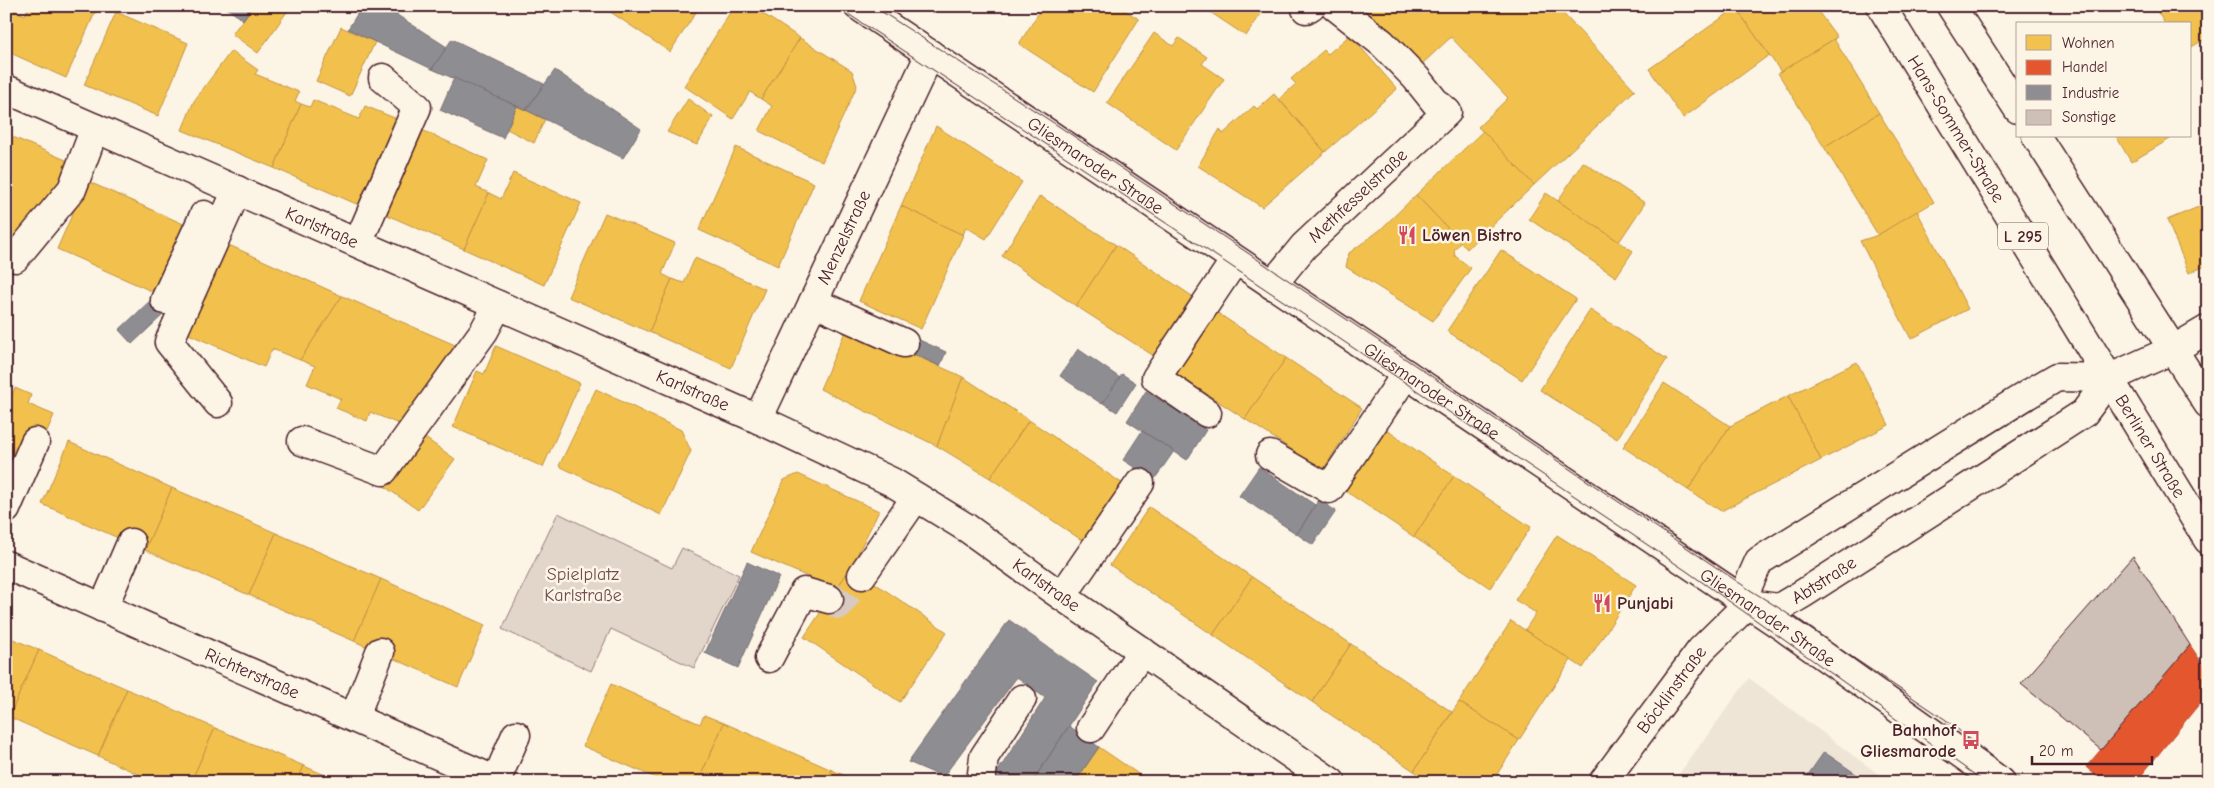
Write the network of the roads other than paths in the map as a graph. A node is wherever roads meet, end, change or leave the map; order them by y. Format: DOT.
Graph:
graph roads {
  1 [pos="858,6"];
  2 [pos="1335,6"];
  3 [pos="1881,6"];
  4 [pos="1951,6"];
  5 [pos="930,54"];
  6 [pos="383,78"];
  7 [pos="6,89"];
  8 [pos="2016,106"];
  9 [pos="95,128"];
  10 [pos="2037,138"];
  11 [pos="228,186"];
  12 [pos="358,243"];
  13 [pos="15,258"];
  14 [pos="1236,260"];
  15 [pos="1272,285"];
  16 [pos="165,300"];
  17 [pos="813,302"];
  18 [pos="506,308"];
  19 [pos="2208,329"];
  20 [pos="904,343"];
  21 [pos="2174,349"];
  22 [pos="1406,374"];
  23 [pos="2110,378"];
  24 [pos="218,403"];
  25 [pos="2208,404"];
  26 [pos="450,411"];
  27 [pos="1207,413"];
  28 [pos="758,419"];
  29 [pos="302,440"];
  30 [pos="35,442"];
  31 [pos="1270,454"];
  32 [pos="1140,483"];
  33 [pos="916,497"];
  34 [pos="6,509"];
  35 [pos="2208,540"];
  36 [pos="131,543"];
  37 [pos="6,565"];
  38 [pos="862,575"];
  39 [pos="1062,596"];
  40 [pos="829,600"];
  41 [pos="1748,604"];
  42 [pos="103,608"];
  43 [pos="1142,651"];
  44 [pos="380,652"];
  45 [pos="768,658"];
  46 [pos="1022,699"];
  47 [pos="354,718"];
  48 [pos="1091,728"];
  49 [pos="516,735"];
  50 [pos="497,781"];
  51 [pos="981,782"];
  52 [pos="1331,782"];
  53 [pos="1603,782"];
  54 [pos="2001,782"];
  1 -- 5 [label="street, Gliesmaroder Straße"];
  2 -- 15 [label="street, Methfesselstraße"];
  3 -- 23 [label="street, Hans-Sommer-Straße / L 295"];
  4 -- 8 [label="street"];
  5 -- 14 [label="street, Gliesmaroder Straße"];
  5 -- 17 [label="street, Menzelstraße"];
  6 -- 12 [label="street"];
  7 -- 9 [label="street, Karlstraße"];
  9 -- 11 [label="street, Karlstraße"];
  9 -- 13 [label="street"];
  10 -- 21 [label="street"];
  11 -- 12 [label="street, Karlstraße"];
  11 -- 16 [label="street"];
  11 -- 24 [label="street"];
  12 -- 18 [label="street, Karlstraße"];
  14 -- 15 [label="street, Gliesmaroder Straße"];
  14 -- 27 [label="street"];
  15 -- 22 [label="street, Gliesmaroder Straße"];
  17 -- 20 [label="street"];
  17 -- 28 [label="street, Menzelstraße"];
  18 -- 26 [label="street"];
  18 -- 28 [label="street, Karlstraße"];
  18 -- 29 [label="street"];
  19 -- 21 [label="street, Abtstraße"];
  21 -- 23 [label="street, Abtstraße"];
  21 -- 25 [label="street"];
  22 -- 31 [label="street"];
  22 -- 41 [label="street, Gliesmaroder Straße"];
  23 -- 35 [label="street, Berliner Straße / L 295"];
  23 -- 41 [label="street, Abtstraße"];
  23 -- 41 [label="street, Abtstraße"];
  28 -- 33 [label="street, Karlstraße"];
  30 -- 34 [label="street"];
  32 -- 39 [label="street"];
  33 -- 38 [label="street"];
  33 -- 39 [label="street, Karlstraße"];
  36 -- 42 [label="street"];
  37 -- 42 [label="street, Richterstraße"];
  39 -- 43 [label="street, Karlstraße"];
  40 -- 45 [label="street"];
  41 -- 53 [label="street, Böcklinstraße"];
  41 -- 54 [label="street, Gliesmaroder Straße"];
  42 -- 47 [label="street, Richterstraße"];
  43 -- 48 [label="street"];
  43 -- 52 [label="street, Karlstraße"];
  44 -- 47 [label="street"];
  46 -- 51 [label="street"];
  47 -- 50 [label="street, Richterstraße"];
  49 -- 50 [label="street"];
}
